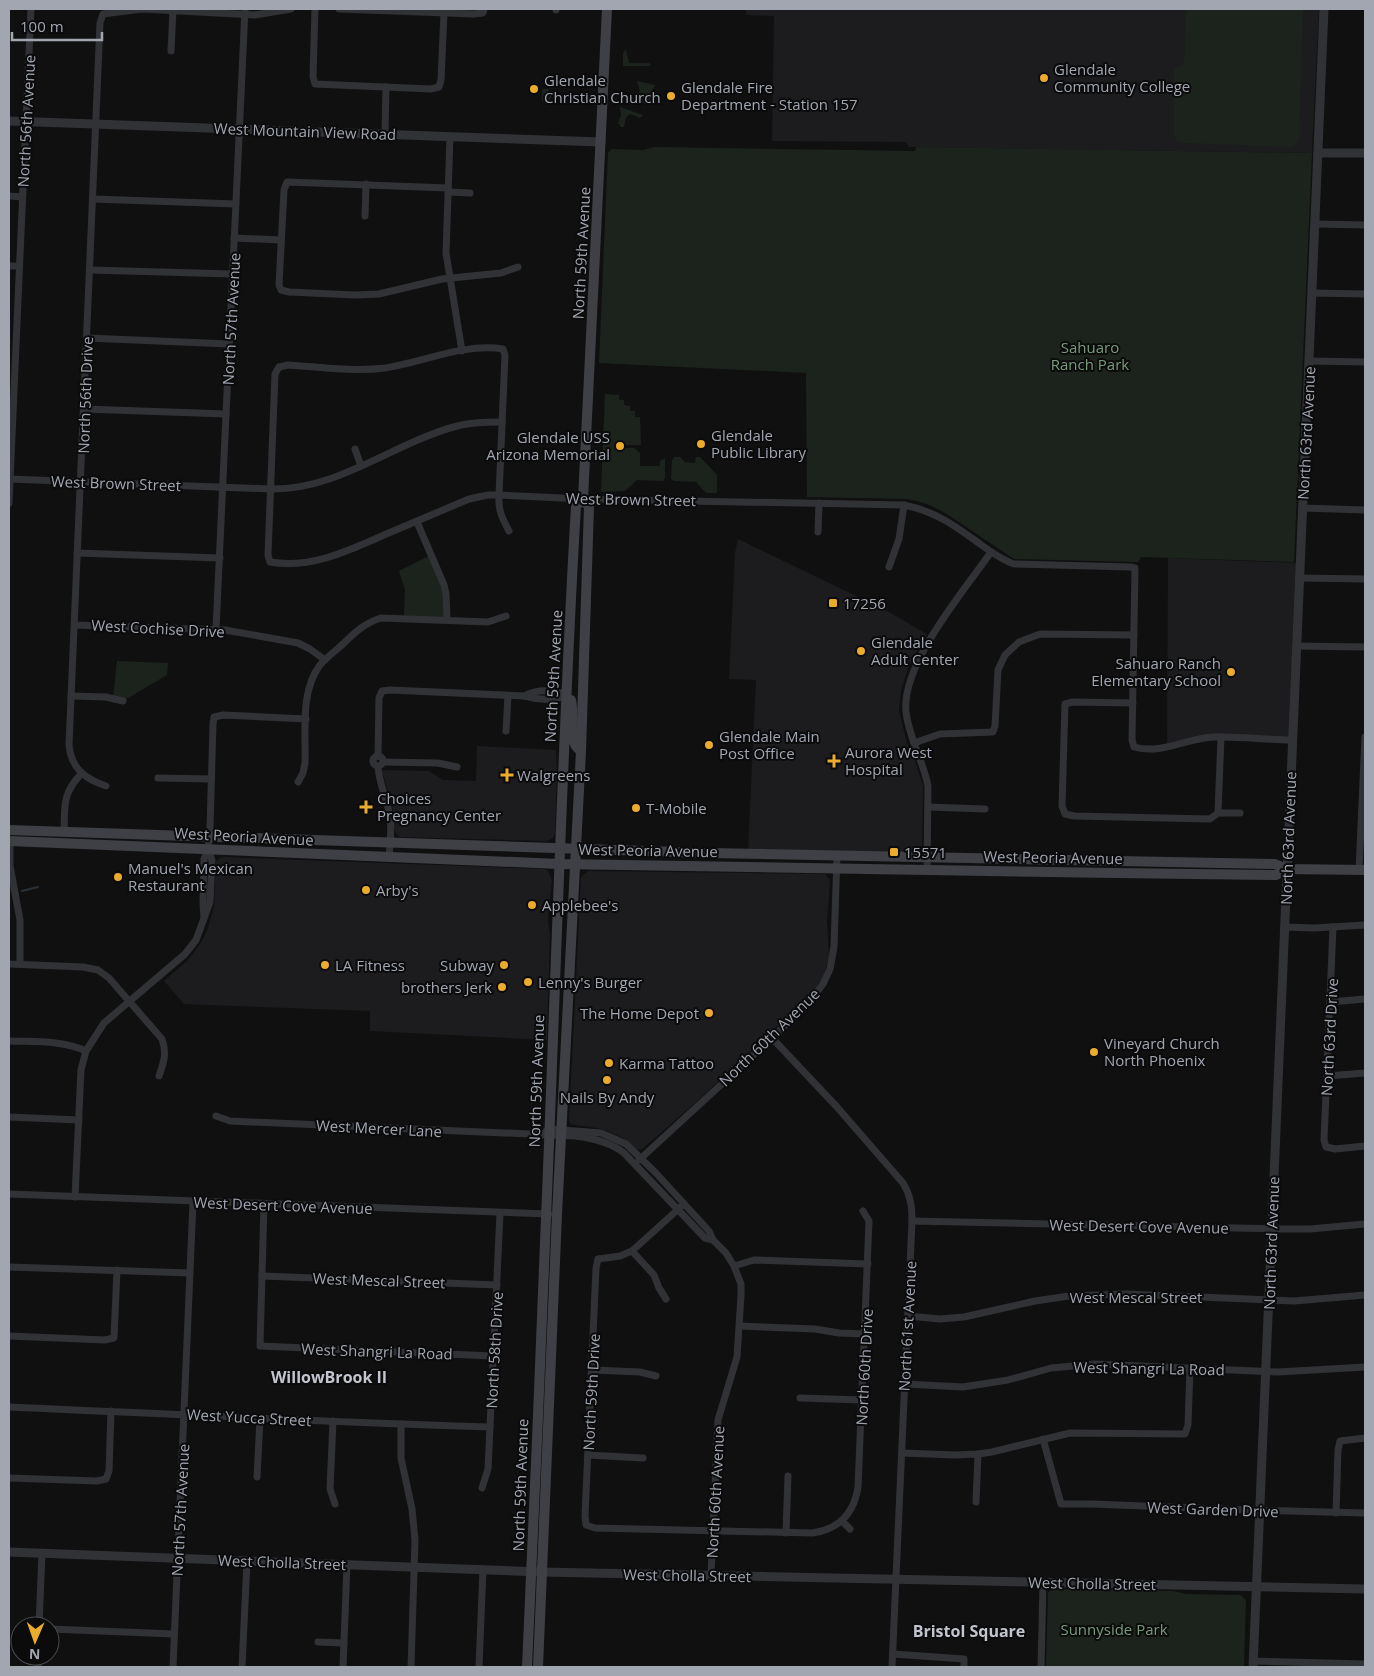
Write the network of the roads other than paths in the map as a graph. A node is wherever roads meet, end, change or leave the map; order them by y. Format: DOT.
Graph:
graph roads {
  1 [pos="31,9"];
  2 [pos="290,9"];
  3 [pos="315,9"];
  4 [pos="339,9"];
  5 [pos="607,9"];
  6 [pos="1324,9"];
  7 [pos="173,10"];
  8 [pos="483,11"];
  9 [pos="245,12"];
  10 [pos="444,13"];
  11 [pos="171,51"];
  12 [pos="386,87"];
  13 [pos="9,121"];
  14 [pos="26,121"];
  15 [pos="96,124"];
  16 [pos="240,128"];
  17 [pos="385,134"];
  18 [pos="450,137"];
  19 [pos="600,142"];
  20 [pos="1318,153"];
  21 [pos="1365,153"];
  22 [pos="366,184"];
  23 [pos="448,190"];
  24 [pos="470,193"];
  25 [pos="9,196"];
  26 [pos="22,197"];
  27 [pos="94,199"];
  28 [pos="236,204"];
  29 [pos="365,216"];
  30 [pos="1315,224"];
  31 [pos="1365,225"];
  32 [pos="234,238"];
  33 [pos="282,240"];
  34 [pos="9,266"];
  35 [pos="19,266"];
  36 [pos="518,268"];
  37 [pos="90,270"];
  38 [pos="233,274"];
  39 [pos="450,278"];
  40 [pos="1312,293"];
  41 [pos="1365,294"];
  42 [pos="12,337"];
  43 [pos="87,338"];
  44 [pos="229,344"];
  45 [pos="462,351"];
  46 [pos="1309,361"];
  47 [pos="1365,362"];
  48 [pos="11,407"];
  49 [pos="84,409"];
  50 [pos="226,414"];
  51 [pos="502,422"];
  52 [pos="354,449"];
  53 [pos="361,466"];
  54 [pos="9,479"];
  55 [pos="81,481"];
  56 [pos="223,486"];
  57 [pos="271,488"];
  58 [pos="499,495"];
  59 [pos="583,499"];
  60 [pos="9,503"];
  61 [pos="819,503"];
  62 [pos="904,505"];
  63 [pos="1302,508"];
  64 [pos="1365,510"];
  65 [pos="417,522"];
  66 [pos="509,531"];
  67 [pos="818,532"];
  68 [pos="991,552"];
  69 [pos="77,553"];
  70 [pos="220,558"];
  71 [pos="889,567"];
  72 [pos="1299,578"];
  73 [pos="1365,579"];
  74 [pos="506,616"];
  75 [pos="447,620"];
  76 [pos="75,625"];
  77 [pos="216,629"];
  78 [pos="1134,635"];
  79 [pos="1296,646"];
  80 [pos="1365,647"];
  81 [pos="325,660"];
  82 [pos="567,695"];
  83 [pos="71,696"];
  84 [pos="508,696"];
  85 [pos="123,701"];
  86 [pos="1133,703"];
  87 [pos="306,719"];
  88 [pos="506,731"];
  89 [pos="1221,737"];
  90 [pos="1365,737"];
  91 [pos="1292,740"];
  92 [pos="914,743"];
  93 [pos="581,751"];
  94 [pos="379,761"];
  95 [pos="457,767"];
  96 [pos="81,774"];
  97 [pos="158,778"];
  98 [pos="211,779"];
  99 [pos="298,782"];
  100 [pos="106,786"];
  101 [pos="928,807"];
  102 [pos="985,809"];
  103 [pos="1218,813"];
  104 [pos="1240,813"];
  105 [pos="9,830"];
  106 [pos="64,832"];
  107 [pos="210,837"];
  108 [pos="9,841"];
  109 [pos="390,842"];
  110 [pos="559,847"];
  111 [pos="577,848"];
  112 [pos="208,850"];
  113 [pos="703,852"];
  114 [pos="837,856"];
  115 [pos="389,857"];
  116 [pos="927,858"];
  117 [pos="1097,860"];
  118 [pos="559,864"];
  119 [pos="576,864"];
  120 [pos="703,866"];
  121 [pos="836,868"];
  122 [pos="1286,869"];
  123 [pos="927,870"];
  124 [pos="1362,870"];
  125 [pos="1023,872"];
  126 [pos="11,886"];
  127 [pos="1365,925"];
  128 [pos="1284,927"];
  129 [pos="1334,927"];
  130 [pos="9,964"];
  131 [pos="20,964"];
  132 [pos="1365,999"];
  133 [pos="130,1001"];
  134 [pos="1330,1002"];
  135 [pos="772,1038"];
  136 [pos="9,1041"];
  137 [pos="86,1051"];
  138 [pos="1365,1073"];
  139 [pos="159,1076"];
  140 [pos="1327,1076"];
  141 [pos="216,1116"];
  142 [pos="9,1117"];
  143 [pos="79,1120"];
  144 [pos="562,1132"];
  145 [pos="547,1133"];
  146 [pos="1365,1146"];
  147 [pos="641,1157"];
  148 [pos="635,1163"];
  149 [pos="9,1194"];
  150 [pos="75,1197"];
  151 [pos="193,1202"];
  152 [pos="264,1204"];
  153 [pos="681,1206"];
  154 [pos="863,1211"];
  155 [pos="500,1212"];
  156 [pos="552,1214"];
  157 [pos="912,1221"];
  158 [pos="1365,1224"];
  159 [pos="1271,1229"];
  160 [pos="632,1250"];
  161 [pos="868,1264"];
  162 [pos="734,1266"];
  163 [pos="9,1267"];
  164 [pos="117,1270"];
  165 [pos="190,1273"];
  166 [pos="262,1276"];
  167 [pos="497,1285"];
  168 [pos="1365,1295"];
  169 [pos="666,1299"];
  170 [pos="1268,1300"];
  171 [pos="908,1316"];
  172 [pos="740,1326"];
  173 [pos="865,1334"];
  174 [pos="9,1336"];
  175 [pos="493,1356"];
  176 [pos="1365,1367"];
  177 [pos="1190,1368"];
  178 [pos="592,1370"];
  179 [pos="1265,1371"];
  180 [pos="656,1376"];
  181 [pos="904,1384"];
  182 [pos="800,1398"];
  183 [pos="862,1400"];
  184 [pos="9,1407"];
  185 [pos="111,1412"];
  186 [pos="184,1414"];
  187 [pos="260,1419"];
  188 [pos="333,1421"];
  189 [pos="401,1424"];
  190 [pos="490,1427"];
  191 [pos="1365,1438"];
  192 [pos="1043,1439"];
  193 [pos="902,1453"];
  194 [pos="978,1454"];
  195 [pos="588,1455"];
  196 [pos="643,1458"];
  197 [pos="788,1476"];
  198 [pos="257,1477"];
  199 [pos="9,1478"];
  200 [pos="482,1488"];
  201 [pos="976,1502"];
  202 [pos="335,1504"];
  203 [pos="1259,1511"];
  204 [pos="1336,1513"];
  205 [pos="1365,1514"];
  206 [pos="842,1521"];
  207 [pos="850,1529"];
  208 [pos="713,1531"];
  209 [pos="786,1532"];
  210 [pos="9,1552"];
  211 [pos="42,1553"];
  212 [pos="178,1558"];
  213 [pos="247,1561"];
  214 [pos="347,1564"];
  215 [pos="415,1566"];
  216 [pos="483,1569"];
  217 [pos="536,1571"];
  218 [pos="711,1575"];
  219 [pos="896,1579"];
  220 [pos="1043,1582"];
  221 [pos="1256,1586"];
  222 [pos="1365,1589"];
  223 [pos="39,1616"];
  224 [pos="60,1629"];
  225 [pos="174,1634"];
  226 [pos="318,1642"];
  227 [pos="344,1643"];
  228 [pos="893,1654"];
  229 [pos="1253,1664"];
  230 [pos="1365,1664"];
  231 [pos="173,1667"];
  232 [pos="242,1667"];
  233 [pos="343,1667"];
  234 [pos="411,1667"];
  235 [pos="479,1667"];
  236 [pos="527,1667"];
  237 [pos="538,1667"];
  238 [pos="892,1667"];
  239 [pos="964,1667"];
  240 [pos="1041,1667"];
  1 -- 14 [label="street, North 56th Avenue"];
  2 -- 9 [label="street"];
  3 -- 12 [label="street"];
  4 -- 10 [label="street"];
  5 -- 19 [label="main road, North 59th Avenue"];
  6 -- 20 [label="street, North 63rd Avenue"];
  7 -- 9 [label="street"];
  7 -- 11 [label="street"];
  7 -- 15 [label="street, North 56th Drive"];
  8 -- 10 [label="street"];
  9 -- 16 [label="street, North 57th Avenue"];
  10 -- 12 [label="street"];
  12 -- 17 [label="street"];
  13 -- 14 [label="street, West Mountain View Road"];
  14 -- 15 [label="street, West Mountain View Road"];
  14 -- 26 [label="street, North 56th Avenue"];
  15 -- 16 [label="street, West Mountain View Road"];
  15 -- 27 [label="street, North 56th Drive"];
  16 -- 17 [label="street, West Mountain View Road"];
  16 -- 28 [label="street, North 57th Avenue"];
  17 -- 18 [label="street, West Mountain View Road"];
  18 -- 19 [label="street, West Mountain View Road"];
  18 -- 23 [label="street"];
  19 -- 59 [label="main road, North 59th Avenue"];
  20 -- 21 [label="street"];
  20 -- 30 [label="street, North 63rd Avenue"];
  22 -- 23 [label="street"];
  22 -- 29 [label="street"];
  22 -- 33 [label="street"];
  23 -- 24 [label="street"];
  23 -- 39 [label="street"];
  25 -- 26 [label="street"];
  26 -- 35 [label="street, North 56th Avenue"];
  27 -- 28 [label="street"];
  27 -- 37 [label="street, North 56th Drive"];
  28 -- 32 [label="street, North 57th Avenue"];
  30 -- 31 [label="street"];
  30 -- 40 [label="street, North 63rd Avenue"];
  32 -- 33 [label="street"];
  32 -- 38 [label="street, North 57th Avenue"];
  33 -- 39 [label="street"];
  34 -- 35 [label="street"];
  35 -- 42 [label="street, North 56th Avenue"];
  36 -- 39 [label="street"];
  37 -- 38 [label="street"];
  37 -- 43 [label="street, North 56th Drive"];
  38 -- 44 [label="street, North 57th Avenue"];
  39 -- 45 [label="street"];
  40 -- 41 [label="street"];
  40 -- 46 [label="street, North 63rd Avenue"];
  42 -- 48 [label="street, North 56th Avenue"];
  43 -- 44 [label="street"];
  43 -- 49 [label="street, North 56th Drive"];
  44 -- 50 [label="street, North 57th Avenue"];
  45 -- 51 [label="street"];
  45 -- 57 [label="street"];
  46 -- 47 [label="street"];
  46 -- 63 [label="street, North 63rd Avenue"];
  48 -- 54 [label="street, North 56th Avenue"];
  49 -- 50 [label="street"];
  49 -- 55 [label="street, North 56th Drive"];
  50 -- 56 [label="street, North 57th Avenue"];
  51 -- 53 [label="street, West Brown Street"];
  51 -- 58 [label="street"];
  52 -- 53 [label="street"];
  53 -- 57 [label="street, West Brown Street"];
  54 -- 55 [label="street, West Brown Street"];
  54 -- 60 [label="street, North 56th Avenue"];
  55 -- 56 [label="street, West Brown Street"];
  55 -- 69 [label="street, North 56th Drive"];
  56 -- 57 [label="street, West Brown Street"];
  56 -- 70 [label="street, North 57th Avenue"];
  57 -- 65 [label="street, West Brown Street"];
  58 -- 59 [label="street, West Brown Street"];
  58 -- 65 [label="street, West Brown Street"];
  58 -- 66 [label="street"];
  59 -- 61 [label="street, West Brown Street"];
  59 -- 82 [label="main road, North 59th Avenue"];
  59 -- 93 [label="main road, North 59th Avenue"];
  61 -- 62 [label="street, West Brown Street"];
  61 -- 67 [label="street"];
  62 -- 68 [label="street, West Brown Street"];
  62 -- 71 [label="street"];
  63 -- 64 [label="street"];
  63 -- 72 [label="street, North 63rd Avenue"];
  65 -- 75 [label="street"];
  68 -- 78 [label="street, West Brown Street"];
  68 -- 92 [label="street"];
  69 -- 70 [label="street"];
  69 -- 76 [label="street, North 56th Drive"];
  70 -- 77 [label="street, North 57th Avenue"];
  72 -- 73 [label="street"];
  72 -- 79 [label="street, North 63rd Avenue"];
  74 -- 75 [label="street"];
  75 -- 81 [label="street"];
  76 -- 77 [label="street, West Cochise Drive"];
  76 -- 83 [label="street, North 56th Drive"];
  77 -- 81 [label="street, West Cochise Drive"];
  78 -- 86 [label="street"];
  78 -- 92 [label="street"];
  79 -- 80 [label="street"];
  79 -- 91 [label="street, North 63rd Avenue"];
  81 -- 87 [label="street"];
  82 -- 84 [label="street"];
  82 -- 93 [label="main road"];
  82 -- 110 [label="main road, North 59th Avenue"];
  83 -- 85 [label="street"];
  83 -- 96 [label="street, North 56th Drive"];
  84 -- 88 [label="street"];
  84 -- 94 [label="street"];
  86 -- 89 [label="street"];
  86 -- 103 [label="street"];
  87 -- 98 [label="street"];
  87 -- 99 [label="street"];
  89 -- 91 [label="street"];
  89 -- 103 [label="street"];
  90 -- 124 [label="street"];
  91 -- 122 [label="street, North 63rd Avenue"];
  92 -- 101 [label="street"];
  93 -- 111 [label="main road, North 59th Avenue"];
  94 -- 95 [label="street"];
  94 -- 109 [label="street"];
  96 -- 100 [label="street"];
  96 -- 106 [label="street"];
  97 -- 98 [label="street"];
  98 -- 107 [label="street"];
  101 -- 102 [label="street"];
  101 -- 116 [label="street"];
  103 -- 104 [label="street"];
  105 -- 106 [label="main road, West Peoria Avenue"];
  106 -- 107 [label="main road, West Peoria Avenue"];
  107 -- 109 [label="main road, West Peoria Avenue"];
  107 -- 112 [label="street"];
  108 -- 112 [label="main road, West Peoria Avenue"];
  108 -- 126 [label="street"];
  109 -- 110 [label="main road, West Peoria Avenue"];
  109 -- 115 [label="street"];
  110 -- 111 [label="main road, West Peoria Avenue"];
  110 -- 118 [label="main road, North 59th Avenue"];
  111 -- 113 [label="main road, West Peoria Avenue"];
  111 -- 119 [label="main road, North 59th Avenue"];
  112 -- 115 [label="main road, West Peoria Avenue"];
  112 -- 133 [label="street"];
  113 -- 114 [label="main road, West Peoria Avenue"];
  113 -- 120 [label="main road"];
  114 -- 116 [label="main road, West Peoria Avenue"];
  114 -- 121 [label="street, North 60th Avenue"];
  115 -- 118 [label="main road, West Peoria Avenue"];
  116 -- 117 [label="main road, West Peoria Avenue"];
  116 -- 123 [label="street"];
  117 -- 122 [label="main road, West Peoria Avenue"];
  117 -- 125 [label="main road"];
  118 -- 119 [label="main road, West Peoria Avenue"];
  118 -- 145 [label="main road, North 59th Avenue"];
  119 -- 120 [label="main road, West Peoria Avenue"];
  119 -- 144 [label="main road, North 59th Avenue"];
  120 -- 121 [label="main road, West Peoria Avenue"];
  121 -- 123 [label="main road, West Peoria Avenue"];
  121 -- 135 [label="street, North 60th Avenue"];
  122 -- 124 [label="main road, West Peoria Avenue"];
  122 -- 125 [label="main road, West Peoria Avenue"];
  122 -- 128 [label="street, North 63rd Avenue"];
  123 -- 125 [label="main road, West Peoria Avenue"];
  126 -- 131 [label="street"];
  127 -- 129 [label="street"];
  128 -- 129 [label="street"];
  128 -- 159 [label="street, North 63rd Avenue"];
  129 -- 134 [label="street, North 63rd Drive"];
  130 -- 131 [label="street"];
  131 -- 133 [label="street"];
  132 -- 134 [label="street"];
  133 -- 137 [label="street"];
  133 -- 139 [label="street"];
  134 -- 140 [label="street, North 63rd Drive"];
  135 -- 147 [label="street, North 60th Avenue"];
  135 -- 157 [label="street, North 61st Avenue"];
  136 -- 137 [label="street"];
  137 -- 143 [label="street"];
  138 -- 140 [label="street"];
  140 -- 146 [label="street, North 63rd Drive"];
  141 -- 145 [label="street, West Mercer Lane"];
  142 -- 143 [label="street"];
  143 -- 150 [label="street"];
  144 -- 145 [label="street, West Mercer Lane"];
  144 -- 147 [label="street, West Mercer Lane"];
  144 -- 148 [label="street, West Mercer Lane"];
  144 -- 156 [label="main road, North 59th Avenue"];
  145 -- 156 [label="main road, North 59th Avenue"];
  147 -- 148 [label="street, North 60th Avenue"];
  147 -- 153 [label="street, North 60th Avenue"];
  148 -- 153 [label="street, North 60th Avenue"];
  149 -- 150 [label="street, West Desert Cove Avenue"];
  150 -- 151 [label="street, West Desert Cove Avenue"];
  151 -- 152 [label="street, West Desert Cove Avenue"];
  151 -- 165 [label="street, North 57th Avenue"];
  152 -- 155 [label="street, West Desert Cove Avenue"];
  152 -- 166 [label="street"];
  153 -- 160 [label="street"];
  153 -- 162 [label="street, North 60th Avenue"];
  154 -- 161 [label="street, North 60th Drive"];
  155 -- 156 [label="street, West Desert Cove Avenue"];
  155 -- 167 [label="street, North 58th Drive"];
  156 -- 217 [label="main road, North 59th Avenue"];
  157 -- 159 [label="street, West Desert Cove Avenue"];
  157 -- 171 [label="street, North 61st Avenue"];
  158 -- 159 [label="street, West Desert Cove Avenue"];
  159 -- 170 [label="street, North 63rd Avenue"];
  160 -- 169 [label="street"];
  160 -- 178 [label="street, North 59th Drive"];
  161 -- 162 [label="street"];
  161 -- 173 [label="street, North 60th Drive"];
  162 -- 172 [label="street, North 60th Avenue"];
  163 -- 164 [label="street"];
  164 -- 165 [label="street"];
  164 -- 174 [label="street"];
  165 -- 186 [label="street, North 57th Avenue"];
  166 -- 167 [label="street, West Mescal Street"];
  166 -- 175 [label="street, West Shangri La Road"];
  167 -- 175 [label="street, North 58th Drive"];
  168 -- 170 [label="street, West Mescal Street"];
  170 -- 171 [label="street, West Mescal Street"];
  170 -- 179 [label="street, North 63rd Avenue"];
  171 -- 181 [label="street, North 61st Avenue"];
  172 -- 173 [label="street"];
  172 -- 208 [label="street, North 60th Avenue"];
  173 -- 183 [label="street, North 60th Drive"];
  175 -- 190 [label="street, North 58th Drive"];
  176 -- 179 [label="street, West Shangri La Road"];
  177 -- 179 [label="street, West Shangri La Road"];
  177 -- 181 [label="street, West Shangri La Road"];
  177 -- 192 [label="street"];
  178 -- 180 [label="street"];
  178 -- 195 [label="street, North 59th Drive"];
  179 -- 203 [label="street, North 63rd Avenue"];
  181 -- 193 [label="street, North 61st Avenue"];
  182 -- 183 [label="street"];
  183 -- 206 [label="street, North 60th Drive"];
  184 -- 185 [label="street, West Yucca Street"];
  185 -- 186 [label="street, West Yucca Street"];
  185 -- 199 [label="street"];
  186 -- 187 [label="street, West Yucca Street"];
  186 -- 212 [label="street, North 57th Avenue"];
  187 -- 188 [label="street, West Yucca Street"];
  187 -- 198 [label="street"];
  188 -- 189 [label="street, West Yucca Street"];
  188 -- 202 [label="street"];
  189 -- 190 [label="street, West Yucca Street"];
  189 -- 215 [label="street"];
  190 -- 200 [label="street, North 58th Drive"];
  191 -- 204 [label="street"];
  192 -- 194 [label="street"];
  192 -- 203 [label="street, West Garden Drive"];
  193 -- 194 [label="street"];
  193 -- 219 [label="street, North 61st Avenue"];
  194 -- 201 [label="street"];
  195 -- 196 [label="street"];
  195 -- 208 [label="street, North 59th Drive"];
  197 -- 209 [label="street"];
  203 -- 204 [label="street, West Garden Drive"];
  203 -- 221 [label="street, North 63rd Avenue"];
  204 -- 205 [label="street, West Garden Drive"];
  206 -- 207 [label="street"];
  206 -- 209 [label="street"];
  208 -- 209 [label="street"];
  208 -- 218 [label="street, North 60th Avenue"];
  210 -- 211 [label="street, West Cholla Street"];
  211 -- 212 [label="street, West Cholla Street"];
  211 -- 223 [label="street"];
  212 -- 213 [label="street, West Cholla Street"];
  212 -- 225 [label="street, North 57th Avenue"];
  213 -- 214 [label="street, West Cholla Street"];
  213 -- 232 [label="street"];
  214 -- 215 [label="street, West Cholla Street"];
  214 -- 227 [label="street"];
  215 -- 216 [label="street, West Cholla Street"];
  215 -- 234 [label="street"];
  216 -- 217 [label="street, West Cholla Street"];
  216 -- 235 [label="street"];
  217 -- 218 [label="street, West Cholla Street"];
  217 -- 236 [label="main road, North 59th Avenue"];
  217 -- 237 [label="main road, North 59th Avenue"];
  218 -- 219 [label="street, West Cholla Street"];
  219 -- 220 [label="street, West Cholla Street"];
  219 -- 228 [label="street, North 61st Avenue"];
  220 -- 221 [label="street, West Cholla Street"];
  220 -- 240 [label="street"];
  221 -- 222 [label="street, West Cholla Street"];
  221 -- 229 [label="street, North 63rd Avenue"];
  224 -- 225 [label="street"];
  225 -- 231 [label="street, North 57th Avenue"];
  226 -- 227 [label="street"];
  227 -- 233 [label="street"];
  228 -- 238 [label="street, North 61st Avenue"];
  228 -- 239 [label="street"];
  229 -- 230 [label="street"];
}
